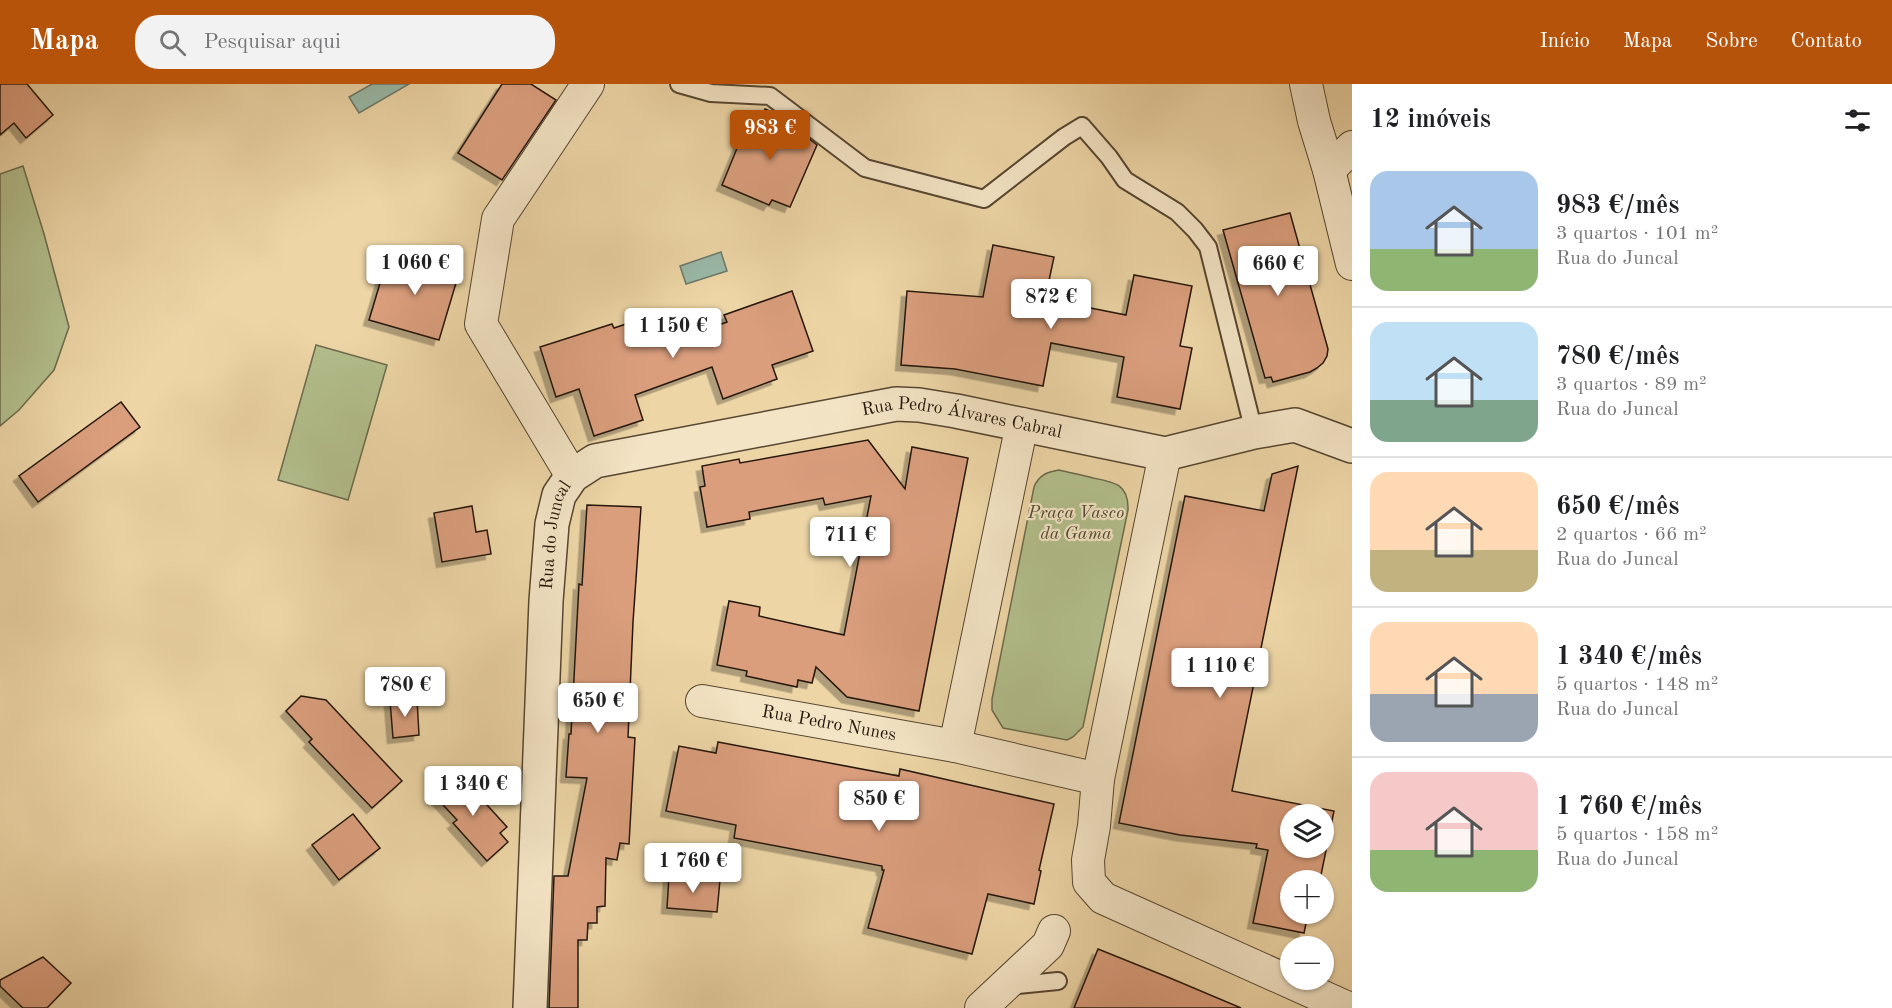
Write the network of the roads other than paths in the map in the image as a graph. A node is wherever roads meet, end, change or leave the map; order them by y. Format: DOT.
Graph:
graph roads {
  1 [pos="588,84"];
  2 [pos="679,84"];
  3 [pos="1306,84"];
  4 [pos="1352,147"];
  5 [pos="1329,170"];
  6 [pos="1352,264"];
  7 [pos="1022,424"];
  8 [pos="1254,432"];
  9 [pos="1352,446"];
  10 [pos="1165,454"];
  11 [pos="572,476"];
  12 [pos="702,701"];
  13 [pos="955,746"];
  14 [pos="1098,779"];
  15 [pos="1054,931"];
  16 [pos="1058,981"];
  17 [pos="1004,986"];
  18 [pos="1352,990"];
  19 [pos="530,1008"];
  20 [pos="981,1008"];
  21 [pos="1348,1008"];
  1 -- 11 [label="street, Rua do Juncal"];
  2 -- 8 [label="lane"];
  3 -- 5 [label="street"];
  4 -- 5 [label="street"];
  5 -- 6 [label="street"];
  7 -- 10 [label="street, Rua Pedro Álvares Cabral"];
  7 -- 11 [label="street, Rua Pedro Álvares Cabral"];
  7 -- 13 [label="street"];
  8 -- 9 [label="street, Rua Pedro Álvares Cabral"];
  8 -- 10 [label="street, Rua Pedro Álvares Cabral"];
  10 -- 14 [label="street"];
  11 -- 19 [label="street, Rua do Juncal"];
  12 -- 13 [label="street, Rua Pedro Nunes"];
  13 -- 14 [label="street"];
  14 -- 21 [label="street"];
  15 -- 17 [label="street"];
  16 -- 17 [label="lane"];
  17 -- 20 [label="street"];
  18 -- 21 [label="street"];
}
